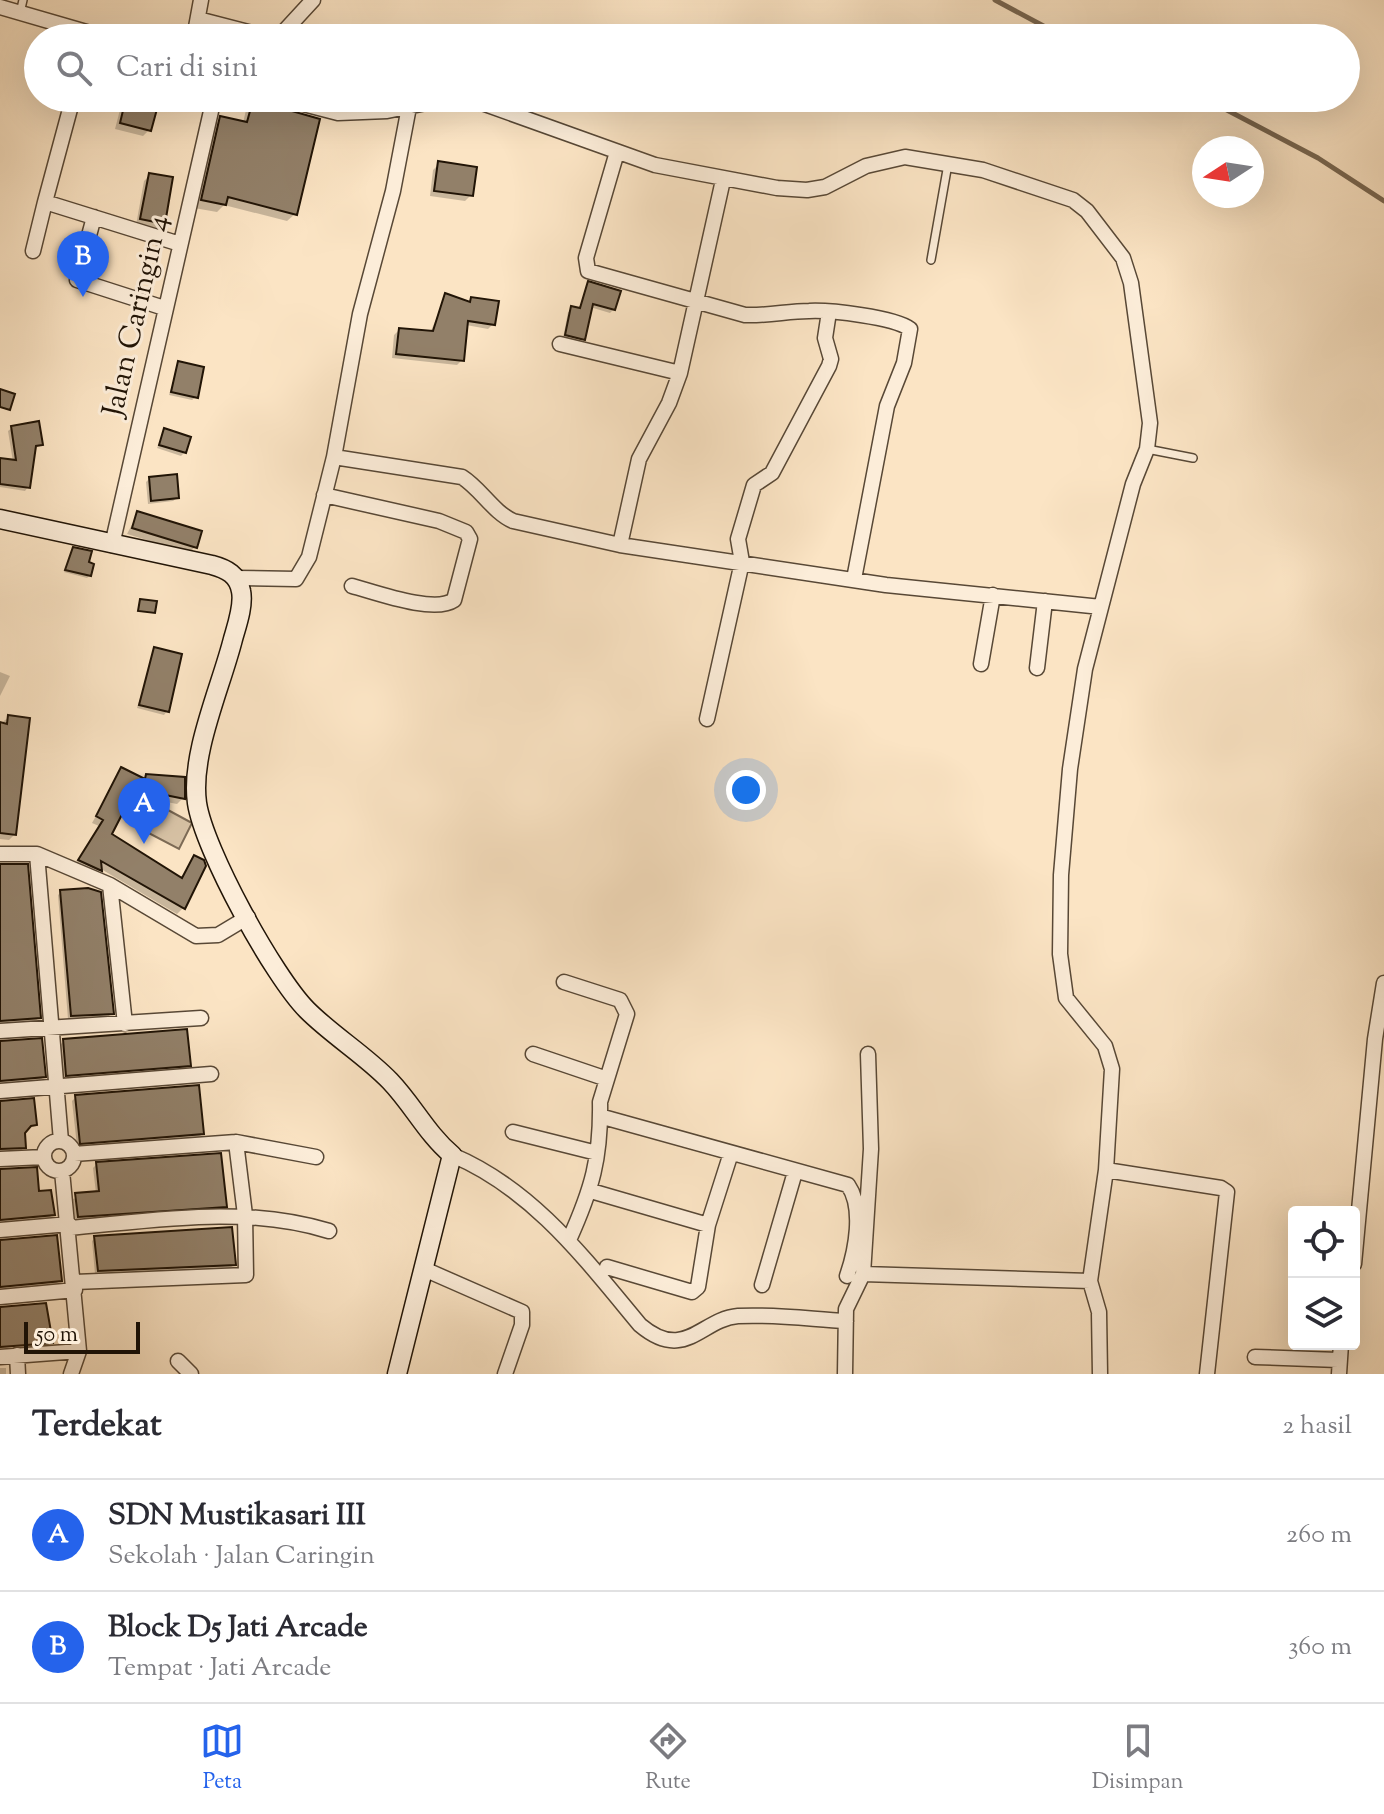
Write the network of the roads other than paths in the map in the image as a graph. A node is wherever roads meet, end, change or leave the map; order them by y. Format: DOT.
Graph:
graph roads {
  1 [pos="201,0"];
  2 [pos="313,0"];
  3 [pos="22,6"];
  4 [pos="0,7"];
  5 [pos="198,19"];
  6 [pos="70,24"];
  7 [pos="197,24"];
  8 [pos="212,24"];
  9 [pos="291,24"];
  10 [pos="69,112"];
  11 [pos="211,112"];
  12 [pos="408,112"];
  13 [pos="507,112"];
  14 [pos="617,152"];
  15 [pos="948,162"];
  16 [pos="723,180"];
  17 [pos="45,202"];
  18 [pos="94,217"];
  19 [pos="180,244"];
  20 [pos="33,251"];
  21 [pos="931,260"];
  22 [pos="696,301"];
  23 [pos="161,307"];
  24 [pos="829,312"];
  25 [pos="560,344"];
  26 [pos="680,373"];
  27 [pos="1147,449"];
  28 [pos="334,457"];
  29 [pos="1193,458"];
  30 [pos="324,495"];
  31 [pos="0,519"];
  32 [pos="112,545"];
  33 [pos="620,545"];
  34 [pos="742,562"];
  35 [pos="236,578"];
  36 [pos="854,579"];
  37 [pos="352,586"];
  38 [pos="993,595"];
  39 [pos="1045,601"];
  40 [pos="1101,607"];
  41 [pos="981,664"];
  42 [pos="1037,668"];
  43 [pos="707,719"];
  44 [pos="0,854"];
  45 [pos="37,854"];
  46 [pos="110,885"];
  47 [pos="248,917"];
  48 [pos="564,982"];
  49 [pos="1384,983"];
  50 [pos="201,1018"];
  51 [pos="125,1024"];
  52 [pos="49,1029"];
  53 [pos="0,1031"];
  54 [pos="533,1054"];
  55 [pos="868,1054"];
  56 [pos="211,1074"];
  57 [pos="607,1079"];
  58 [pos="55,1088"];
  59 [pos="0,1091"];
  60 [pos="603,1117"];
  61 [pos="513,1132"];
  62 [pos="61,1141"];
  63 [pos="236,1142"];
  64 [pos="597,1153"];
  65 [pos="731,1153"];
  66 [pos="74,1154"];
  67 [pos="452,1155"];
  68 [pos="44,1157"];
  69 [pos="316,1157"];
  70 [pos="0,1159"];
  71 [pos="1106,1170"];
  72 [pos="62,1171"];
  73 [pos="795,1172"];
  74 [pos="591,1191"];
  75 [pos="1359,1206"];
  76 [pos="245,1215"];
  77 [pos="708,1225"];
  78 [pos="69,1226"];
  79 [pos="0,1230"];
  80 [pos="329,1231"];
  81 [pos="569,1240"];
  82 [pos="607,1267"];
  83 [pos="424,1269"];
  84 [pos="863,1274"];
  85 [pos="847,1276"];
  86 [pos="1090,1281"];
  87 [pos="762,1285"];
  88 [pos="75,1286"];
  89 [pos="0,1297"];
  90 [pos="846,1321"];
  91 [pos="79,1351"];
  92 [pos="17,1355"];
  93 [pos="0,1357"];
  94 [pos="1255,1357"];
  95 [pos="178,1361"];
  96 [pos="1338,1367"];
  97 [pos="18,1374"];
  98 [pos="71,1374"];
  99 [pos="191,1374"];
  100 [pos="397,1374"];
  101 [pos="505,1374"];
  102 [pos="845,1374"];
  103 [pos="1100,1374"];
  104 [pos="1207,1374"];
  1 -- 5 [label="street"];
  2 -- 9 [label="street"];
  3 -- 4 [label="street"];
  3 -- 6 [label="street"];
  5 -- 7 [label="street"];
  5 -- 8 [label="street"];
  10 -- 17 [label="street"];
  11 -- 19 [label="street, Jalan Caringin 4"];
  12 -- 28 [label="street"];
  13 -- 14 [label="street"];
  14 -- 16 [label="street"];
  14 -- 22 [label="street"];
  15 -- 16 [label="street"];
  15 -- 21 [label="lane"];
  15 -- 27 [label="street"];
  16 -- 22 [label="street"];
  17 -- 18 [label="street"];
  17 -- 20 [label="street"];
  18 -- 19 [label="street"];
  18 -- 23 [label="street"];
  19 -- 32 [label="street, Jalan Caringin 4"];
  22 -- 24 [label="street"];
  22 -- 26 [label="street"];
  24 -- 34 [label="street"];
  24 -- 36 [label="street"];
  25 -- 26 [label="street"];
  26 -- 33 [label="street"];
  27 -- 29 [label="lane"];
  27 -- 40 [label="street"];
  28 -- 30 [label="street"];
  28 -- 33 [label="street"];
  30 -- 35 [label="street"];
  30 -- 37 [label="street"];
  31 -- 32 [label="street"];
  32 -- 35 [label="street"];
  33 -- 34 [label="street"];
  34 -- 36 [label="street"];
  34 -- 43 [label="street"];
  35 -- 47 [label="street"];
  36 -- 38 [label="street"];
  38 -- 39 [label="street"];
  38 -- 41 [label="street"];
  39 -- 40 [label="street"];
  39 -- 42 [label="street"];
  40 -- 71 [label="street"];
  44 -- 45 [label="street"];
  45 -- 46 [label="street"];
  45 -- 52 [label="street"];
  46 -- 47 [label="street"];
  46 -- 51 [label="street"];
  47 -- 67 [label="street"];
  48 -- 57 [label="street"];
  49 -- 75 [label="street"];
  50 -- 51 [label="street"];
  51 -- 52 [label="street"];
  52 -- 53 [label="street"];
  52 -- 58 [label="street"];
  54 -- 57 [label="street"];
  55 -- 84 [label="street"];
  56 -- 58 [label="street"];
  57 -- 60 [label="street"];
  58 -- 59 [label="street"];
  58 -- 62 [label="street"];
  60 -- 64 [label="street"];
  60 -- 65 [label="street"];
  61 -- 64 [label="street"];
  62 -- 66 [label="street"];
  62 -- 68 [label="street"];
  63 -- 66 [label="street"];
  63 -- 69 [label="street"];
  63 -- 76 [label="street"];
  64 -- 74 [label="street"];
  65 -- 73 [label="street"];
  65 -- 77 [label="street"];
  66 -- 72 [label="street"];
  67 -- 81 [label="street"];
  67 -- 83 [label="street"];
  68 -- 70 [label="street"];
  68 -- 72 [label="street"];
  71 -- 86 [label="street"];
  71 -- 104 [label="street"];
  72 -- 78 [label="street"];
  73 -- 85 [label="street"];
  73 -- 87 [label="street"];
  74 -- 77 [label="street"];
  74 -- 81 [label="street"];
  76 -- 78 [label="street"];
  76 -- 80 [label="street"];
  76 -- 88 [label="street"];
  77 -- 82 [label="street"];
  78 -- 79 [label="street"];
  78 -- 88 [label="street"];
  81 -- 90 [label="street"];
  83 -- 100 [label="street"];
  83 -- 101 [label="street"];
  84 -- 86 [label="street"];
  84 -- 90 [label="street"];
  86 -- 103 [label="street"];
  88 -- 89 [label="street"];
  88 -- 91 [label="street"];
  90 -- 102 [label="street"];
  91 -- 92 [label="street"];
  91 -- 98 [label="street"];
  92 -- 93 [label="street"];
  92 -- 97 [label="street"];
  94 -- 96 [label="street"];
  95 -- 99 [label="street"];
}
